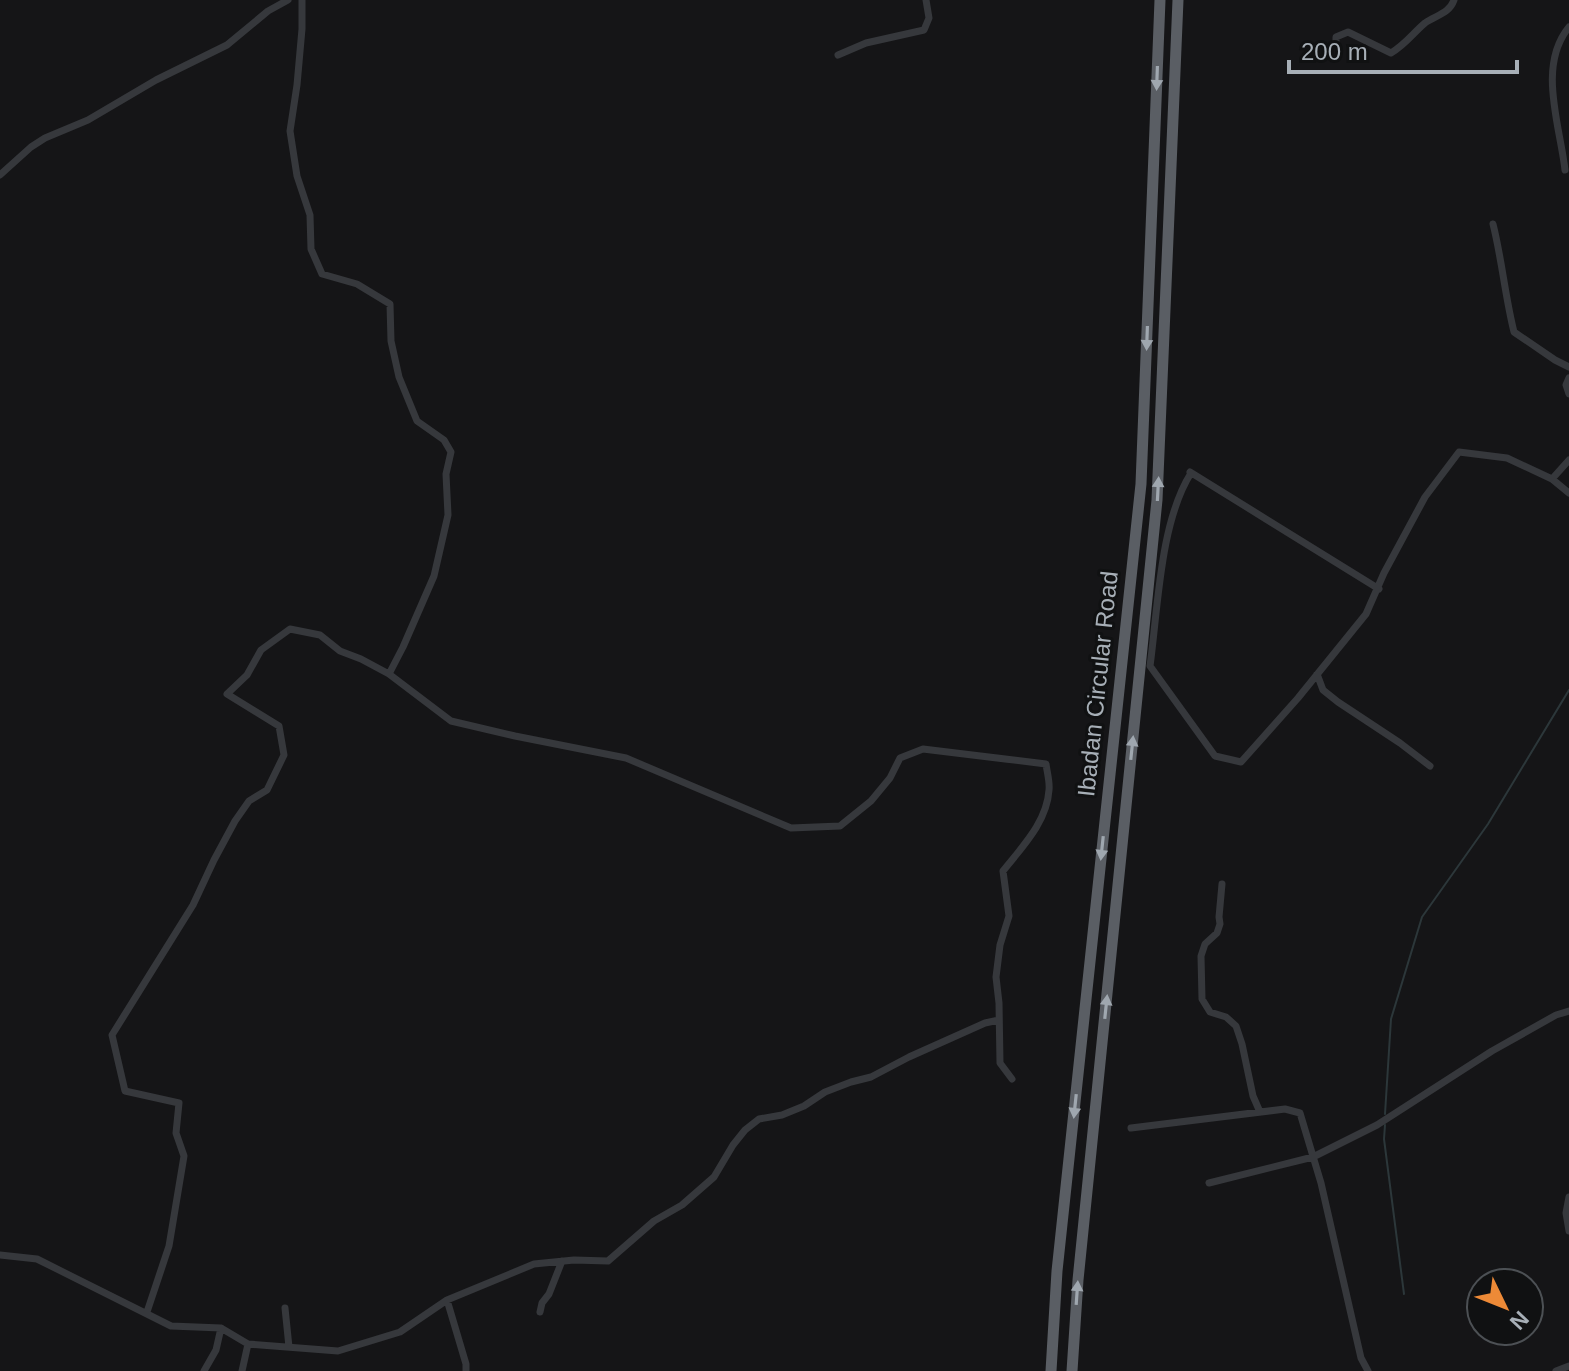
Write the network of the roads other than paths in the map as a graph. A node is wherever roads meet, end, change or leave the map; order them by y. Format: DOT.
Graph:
graph roads {
  1 [pos="288,0"];
  2 [pos="302,0"];
  3 [pos="926,0"];
  4 [pos="1160,0"];
  5 [pos="1178,0"];
  6 [pos="1454,0"];
  7 [pos="1569,27"];
  8 [pos="1336,43"];
  9 [pos="838,55"];
  10 [pos="1565,170"];
  11 [pos="0,175"];
  12 [pos="1493,224"];
  13 [pos="1569,367"];
  14 [pos="1569,378"];
  15 [pos="1569,394"];
  16 [pos="1569,460"];
  17 [pos="1552,479"];
  18 [pos="1569,493"];
  19 [pos="1379,589"];
  20 [pos="389,674"];
  21 [pos="1317,674"];
  22 [pos="1430,766"];
  23 [pos="1222,884"];
  24 [pos="1569,1011"];
  25 [pos="999,1020"];
  26 [pos="1012,1079"];
  27 [pos="1260,1112"];
  28 [pos="1131,1128"];
  29 [pos="1313,1157"];
  30 [pos="1209,1183"];
  31 [pos="1569,1197"];
  32 [pos="1569,1231"];
  33 [pos="0,1255"];
  34 [pos="562,1261"];
  35 [pos="447,1300"];
  36 [pos="285,1308"];
  37 [pos="147,1312"];
  38 [pos="540,1312"];
  39 [pos="221,1328"];
  40 [pos="248,1344"];
  41 [pos="289,1347"];
  42 [pos="1569,1366"];
  43 [pos="204,1371"];
  44 [pos="242,1371"];
  45 [pos="466,1371"];
  46 [pos="1051,1371"];
  47 [pos="1072,1371"];
  48 [pos="1368,1371"];
  49 [pos="1556,1371"];
  1 -- 11 [label="street"];
  2 -- 20 [label="street"];
  3 -- 9 [label="street"];
  4 -- 46 [label="highway, Ibadan Circular Road, one-way"];
  47 -- 5 [label="highway, Ibadan Circular Road, one-way"];
  6 -- 8 [label="street"];
  7 -- 10 [label="street"];
  12 -- 13 [label="street"];
  14 -- 15 [label="street"];
  16 -- 17 [label="street"];
  17 -- 18 [label="street"];
  17 -- 19 [label="street"];
  19 -- 21 [label="street"];
  19 -- 21 [label="street"];
  20 -- 25 [label="street"];
  20 -- 37 [label="street"];
  21 -- 22 [label="street"];
  23 -- 27 [label="street"];
  24 -- 29 [label="street"];
  25 -- 26 [label="street"];
  25 -- 34 [label="street"];
  27 -- 28 [label="street"];
  27 -- 29 [label="street"];
  29 -- 30 [label="street"];
  29 -- 48 [label="street"];
  31 -- 32 [label="street"];
  33 -- 37 [label="street"];
  34 -- 35 [label="street"];
  34 -- 38 [label="street"];
  35 -- 41 [label="street"];
  35 -- 45 [label="street"];
  36 -- 41 [label="street"];
  37 -- 39 [label="street"];
  39 -- 40 [label="street"];
  39 -- 43 [label="street"];
  40 -- 41 [label="street"];
  40 -- 44 [label="street"];
  42 -- 49 [label="street"];
}
